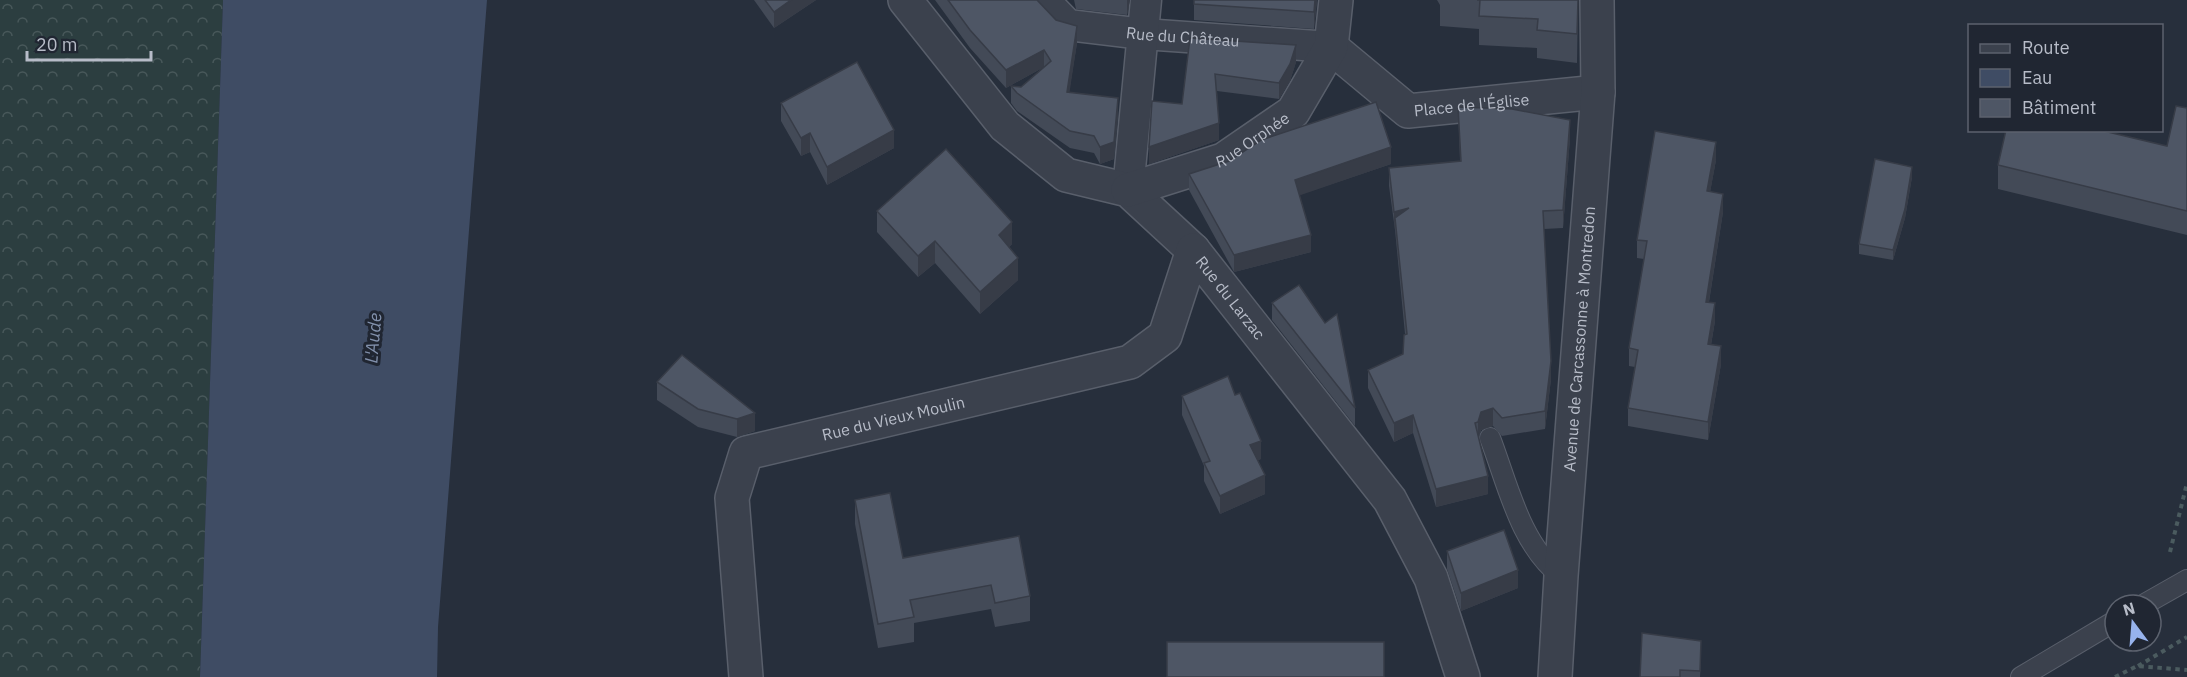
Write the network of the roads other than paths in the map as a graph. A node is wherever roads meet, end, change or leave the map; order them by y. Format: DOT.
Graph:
graph roads {
  1 [pos="905,0"];
  2 [pos="1044,0"];
  3 [pos="1146,0"];
  4 [pos="1336,0"];
  5 [pos="1597,0"];
  6 [pos="1143,34"];
  7 [pos="1331,47"];
  8 [pos="1598,92"];
  9 [pos="1128,190"];
  10 [pos="1193,250"];
  11 [pos="1490,438"];
  12 [pos="1561,576"];
  13 [pos="2185,581"];
  14 [pos="2163,594"];
  15 [pos="2103,628"];
  16 [pos="746,677"];
  17 [pos="1463,677"];
  18 [pos="1556,677"];
  19 [pos="2021,677"];
  1 -- 9 [label="street, Rue du Larzac"];
  2 -- 6 [label="street, Rue du Château"];
  3 -- 6 [label="street"];
  4 -- 7 [label="street, Rue Orphée"];
  5 -- 8 [label="street, Avenue de Carcassonne à Montredon"];
  6 -- 7 [label="street, Rue du Château"];
  6 -- 9 [label="street"];
  7 -- 8 [label="street, Place de l'Église"];
  7 -- 9 [label="street, Rue Orphée"];
  8 -- 12 [label="street, Avenue de Carcassonne à Montredon"];
  9 -- 10 [label="street, Rue du Larzac"];
  10 -- 16 [label="street, Rue du Vieux Moulin"];
  10 -- 17 [label="street, Rue du Larzac"];
  11 -- 12 [label="lane"];
  12 -- 18 [label="street, Avenue de Carcassonne à Montredon"];
  13 -- 14 [label="lane"];
  15 -- 19 [label="lane"];
}
